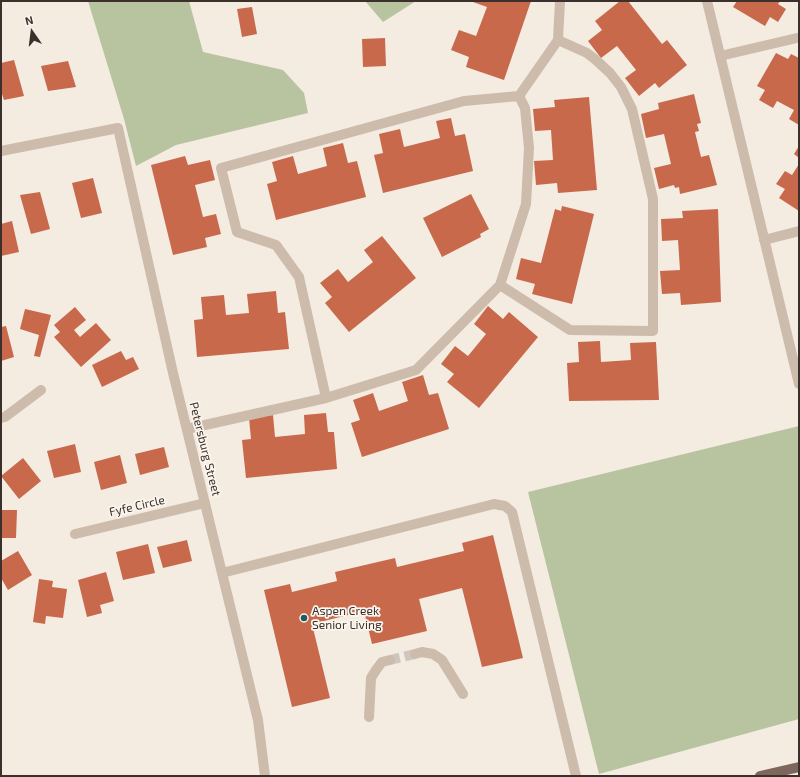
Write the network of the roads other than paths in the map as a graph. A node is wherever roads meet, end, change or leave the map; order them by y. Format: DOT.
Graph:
graph roads {
  1 [pos="707,1"];
  2 [pos="558,3"];
  3 [pos="798,37"];
  4 [pos="558,40"];
  5 [pos="720,56"];
  6 [pos="519,96"];
  7 [pos="1,151"];
  8 [pos="799,231"];
  9 [pos="764,240"];
  10 [pos="500,285"];
  11 [pos="799,384"];
  12 [pos="41,390"];
  13 [pos="326,398"];
  14 [pos="1,418"];
  15 [pos="187,429"];
  16 [pos="205,503"];
  17 [pos="74,534"];
  18 [pos="222,573"];
  19 [pos="414,654"];
  20 [pos="390,660"];
  21 [pos="463,694"];
  22 [pos="369,717"];
  23 [pos="799,767"];
  24 [pos="265,776"];
  25 [pos="576,776"];
  26 [pos="760,776"];
  1 -- 5 [label="street"];
  2 -- 4 [label="street"];
  3 -- 5 [label="street"];
  4 -- 6 [label="street"];
  4 -- 10 [label="street"];
  5 -- 9 [label="street"];
  6 -- 10 [label="street"];
  6 -- 13 [label="street"];
  7 -- 15 [label="street, Petersburg Street"];
  8 -- 9 [label="street"];
  9 -- 11 [label="street"];
  10 -- 13 [label="street"];
  12 -- 14 [label="street"];
  13 -- 15 [label="street"];
  15 -- 16 [label="street, Petersburg Street"];
  16 -- 17 [label="street, Fyfe Circle"];
  16 -- 18 [label="street, Petersburg Street"];
  18 -- 24 [label="street, Petersburg Street"];
  18 -- 25 [label="street"];
  19 -- 21 [label="street"];
  20 -- 22 [label="street"];
  23 -- 26 [label="main road"];
}
